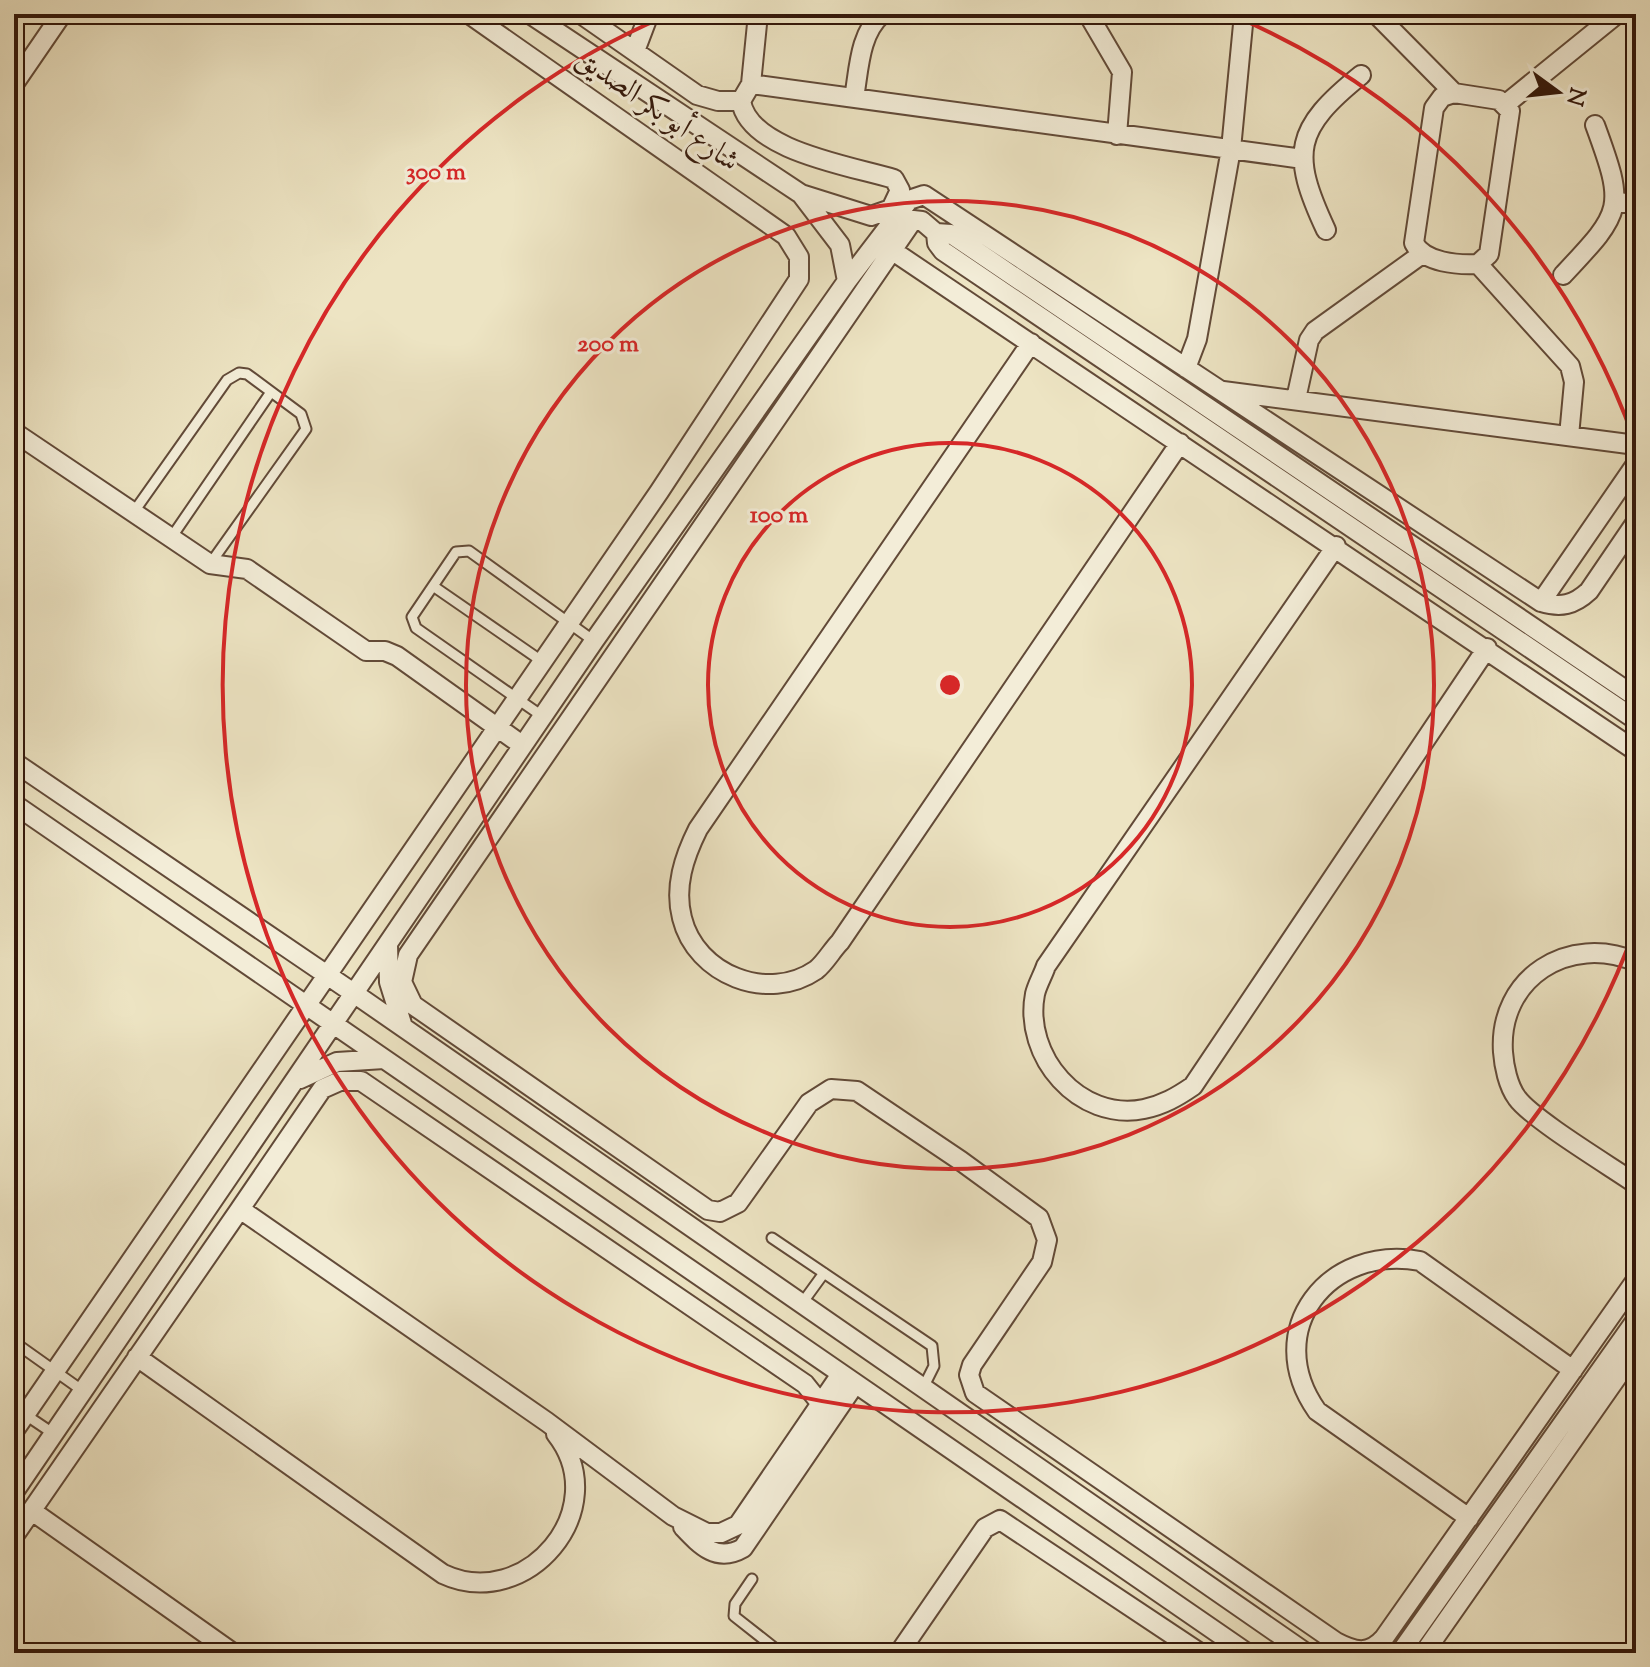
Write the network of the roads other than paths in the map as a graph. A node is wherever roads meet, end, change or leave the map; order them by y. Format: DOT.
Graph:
graph roads {
  1 [pos="469,14"];
  2 [pos="530,14"];
  3 [pos="581,14"];
  4 [pos="649,14"];
  5 [pos="758,14"];
  6 [pos="882,14"];
  7 [pos="1088,14"];
  8 [pos="1244,14"];
  9 [pos="1376,14"];
  10 [pos="1617,14"];
  11 [pos="57,16"];
  12 [pos="635,51"];
  13 [pos="1361,75"];
  14 [pos="14,84"];
  15 [pos="751,84"];
  16 [pos="1454,93"];
  17 [pos="854,98"];
  18 [pos="741,101"];
  19 [pos="1506,104"];
  20 [pos="1595,125"];
  21 [pos="1117,135"];
  22 [pos="1231,149"];
  23 [pos="1303,159"];
  24 [pos="801,194"];
  25 [pos="1615,201"];
  26 [pos="1636,205"];
  27 [pos="1326,230"];
  28 [pos="936,233"];
  29 [pos="890,249"];
  30 [pos="1422,254"];
  31 [pos="1478,264"];
  32 [pos="1563,275"];
  33 [pos="847,281"];
  34 [pos="1031,343"];
  35 [pos="1186,368"];
  36 [pos="1131,378"];
  37 [pos="1221,391"];
  38 [pos="271,392"];
  39 [pos="1118,399"];
  40 [pos="1296,399"];
  41 [pos="710,416"];
  42 [pos="14,432"];
  43 [pos="739,434"];
  44 [pos="1569,436"];
  45 [pos="1180,443"];
  46 [pos="1636,445"];
  47 [pos="1636,464"];
  48 [pos="1341,509"];
  49 [pos="133,513"];
  50 [pos="1636,522"];
  51 [pos="171,538"];
  52 [pos="1336,546"];
  53 [pos="210,564"];
  54 [pos="433,586"];
  55 [pos="1541,602"];
  56 [pos="569,624"];
  57 [pos="594,641"];
  58 [pos="1487,648"];
  59 [pos="543,662"];
  60 [pos="1553,664"];
  61 [pos="1538,684"];
  62 [pos="1636,697"];
  63 [pos="517,699"];
  64 [pos="542,716"];
  65 [pos="1636,720"];
  66 [pos="498,728"];
  67 [pos="522,745"];
  68 [pos="1636,751"];
  69 [pos="14,762"];
  70 [pos="14,804"];
  71 [pos="164,865"];
  72 [pos="146,894"];
  73 [pos="388,945"];
  74 [pos="300,956"];
  75 [pos="1636,962"];
  76 [pos="328,975"];
  77 [pos="280,985"];
  78 [pos="355,994"];
  79 [pos="307,1005"];
  80 [pos="334,1024"];
  81 [pos="403,1027"];
  82 [pos="384,1059"];
  83 [pos="294,1083"];
  84 [pos="1636,1184"];
  85 [pos="169,1203"];
  86 [pos="240,1209"];
  87 [pos="196,1223"];
  88 [pos="772,1238"];
  89 [pos="824,1273"];
  90 [pos="1636,1280"];
  91 [pos="794,1301"];
  92 [pos="1636,1320"];
  93 [pos="767,1324"];
  94 [pos="14,1342"];
  95 [pos="1636,1350"];
  96 [pos="137,1357"];
  97 [pos="1573,1370"];
  98 [pos="55,1371"];
  99 [pos="848,1379"];
  100 [pos="970,1385"];
  101 [pos="922,1390"];
  102 [pos="83,1391"];
  103 [pos="821,1404"];
  104 [pos="953,1410"];
  105 [pos="19,1411"];
  106 [pos="547,1422"];
  107 [pos="14,1431"];
  108 [pos="54,1434"];
  109 [pos="1523,1440"];
  110 [pos="1543,1455"];
  111 [pos="14,1492"];
  112 [pos="32,1511"];
  113 [pos="673,1516"];
  114 [pos="1469,1518"];
  115 [pos="14,1536"];
  116 [pos="1480,1560"];
  117 [pos="752,1579"];
  118 [pos="233,1653"];
  119 [pos="781,1653"];
  120 [pos="899,1653"];
  121 [pos="1200,1653"];
  122 [pos="1247,1653"];
  123 [pos="1306,1653"];
  124 [pos="1400,1653"];
  125 [pos="1424,1653"];
  1 -- 41 [label="street, شارع أبو بكر الصديق"];
  2 -- 24 [label="street"];
  3 -- 12 [label="street"];
  4 -- 12 [label="street"];
  5 -- 15 [label="street"];
  6 -- 17 [label="street"];
  7 -- 21 [label="street"];
  8 -- 22 [label="street"];
  9 -- 16 [label="street"];
  10 -- 19 [label="street"];
  11 -- 14 [label="street"];
  12 -- 18 [label="street"];
  13 -- 23 [label="street"];
  15 -- 17 [label="street"];
  15 -- 18 [label="street"];
  16 -- 19 [label="street"];
  16 -- 30 [label="street"];
  17 -- 21 [label="street"];
  18 -- 24 [label="street"];
  19 -- 31 [label="street"];
  20 -- 25 [label="street"];
  21 -- 22 [label="street"];
  22 -- 23 [label="street"];
  22 -- 35 [label="street"];
  23 -- 27 [label="street"];
  24 -- 33 [label="street"];
  25 -- 26 [label="street"];
  25 -- 32 [label="street"];
  28 -- 29 [label="street"];
  28 -- 36 [label="street"];
  28 -- 48 [label="street"];
  29 -- 34 [label="street"];
  29 -- 100 [label="street"];
  30 -- 31 [label="street"];
  30 -- 40 [label="street"];
  31 -- 44 [label="street"];
  33 -- 35 [label="street"];
  33 -- 43 [label="street"];
  34 -- 39 [label="street"];
  34 -- 45 [label="street"];
  35 -- 37 [label="street"];
  36 -- 39 [label="street"];
  36 -- 48 [label="street"];
  37 -- 40 [label="street"];
  37 -- 55 [label="street"];
  38 -- 49 [label="lane"];
  38 -- 51 [label="lane"];
  38 -- 53 [label="lane"];
  39 -- 45 [label="street"];
  40 -- 44 [label="street"];
  41 -- 43 [label="street"];
  41 -- 56 [label="street"];
  42 -- 49 [label="street"];
  43 -- 57 [label="street"];
  44 -- 46 [label="street"];
  45 -- 52 [label="street"];
  47 -- 55 [label="street"];
  48 -- 60 [label="street"];
  48 -- 62 [label="street"];
  49 -- 51 [label="street"];
  50 -- 55 [label="street"];
  51 -- 53 [label="street"];
  52 -- 58 [label="street"];
  52 -- 58 [label="street"];
  53 -- 66 [label="street"];
  54 -- 56 [label="lane"];
  54 -- 59 [label="lane"];
  54 -- 63 [label="lane"];
  56 -- 57 [label="lane"];
  56 -- 59 [label="street"];
  57 -- 64 [label="street"];
  58 -- 61 [label="street"];
  59 -- 63 [label="street"];
  60 -- 61 [label="street"];
  60 -- 65 [label="street"];
  61 -- 68 [label="street"];
  63 -- 64 [label="lane"];
  63 -- 66 [label="street"];
  64 -- 67 [label="street"];
  66 -- 67 [label="street"];
  66 -- 76 [label="street"];
  67 -- 73 [label="street"];
  69 -- 71 [label="street"];
  70 -- 72 [label="street"];
  71 -- 72 [label="street"];
  71 -- 74 [label="street"];
  72 -- 77 [label="street"];
  73 -- 78 [label="street"];
  73 -- 81 [label="street"];
  74 -- 76 [label="street"];
  74 -- 77 [label="street"];
  75 -- 84 [label="street"];
  76 -- 78 [label="street"];
  76 -- 79 [label="street"];
  77 -- 79 [label="street"];
  78 -- 80 [label="street"];
  78 -- 81 [label="street"];
  79 -- 80 [label="street"];
  79 -- 85 [label="street"];
  80 -- 82 [label="street"];
  80 -- 83 [label="street"];
  81 -- 91 [label="street"];
  82 -- 83 [label="street"];
  82 -- 93 [label="street"];
  83 -- 87 [label="street"];
  85 -- 87 [label="street"];
  85 -- 98 [label="street"];
  86 -- 96 [label="street"];
  86 -- 103 [label="street"];
  86 -- 106 [label="street"];
  87 -- 102 [label="street"];
  88 -- 89 [label="lane"];
  89 -- 91 [label="lane"];
  89 -- 101 [label="lane"];
  90 -- 97 [label="street"];
  91 -- 93 [label="street"];
  91 -- 101 [label="street"];
  92 -- 110 [label="street"];
  93 -- 99 [label="street"];
  94 -- 98 [label="lane"];
  95 -- 116 [label="street"];
  96 -- 106 [label="street"];
  96 -- 112 [label="street"];
  97 -- 109 [label="street"];
  97 -- 114 [label="street"];
  98 -- 102 [label="lane"];
  98 -- 105 [label="street"];
  99 -- 103 [label="street"];
  99 -- 113 [label="street"];
  99 -- 122 [label="street"];
  100 -- 104 [label="street"];
  100 -- 114 [label="street"];
  101 -- 104 [label="street"];
  102 -- 108 [label="street"];
  103 -- 113 [label="street"];
  104 -- 123 [label="street"];
  105 -- 107 [label="street"];
  105 -- 108 [label="lane"];
  106 -- 113 [label="street"];
  108 -- 111 [label="street"];
  109 -- 110 [label="street"];
  109 -- 114 [label="street"];
  110 -- 116 [label="street"];
  112 -- 115 [label="street"];
  112 -- 118 [label="street"];
  116 -- 124 [label="street"];
  116 -- 125 [label="street"];
  117 -- 119 [label="lane"];
  120 -- 121 [label="street"];
}
